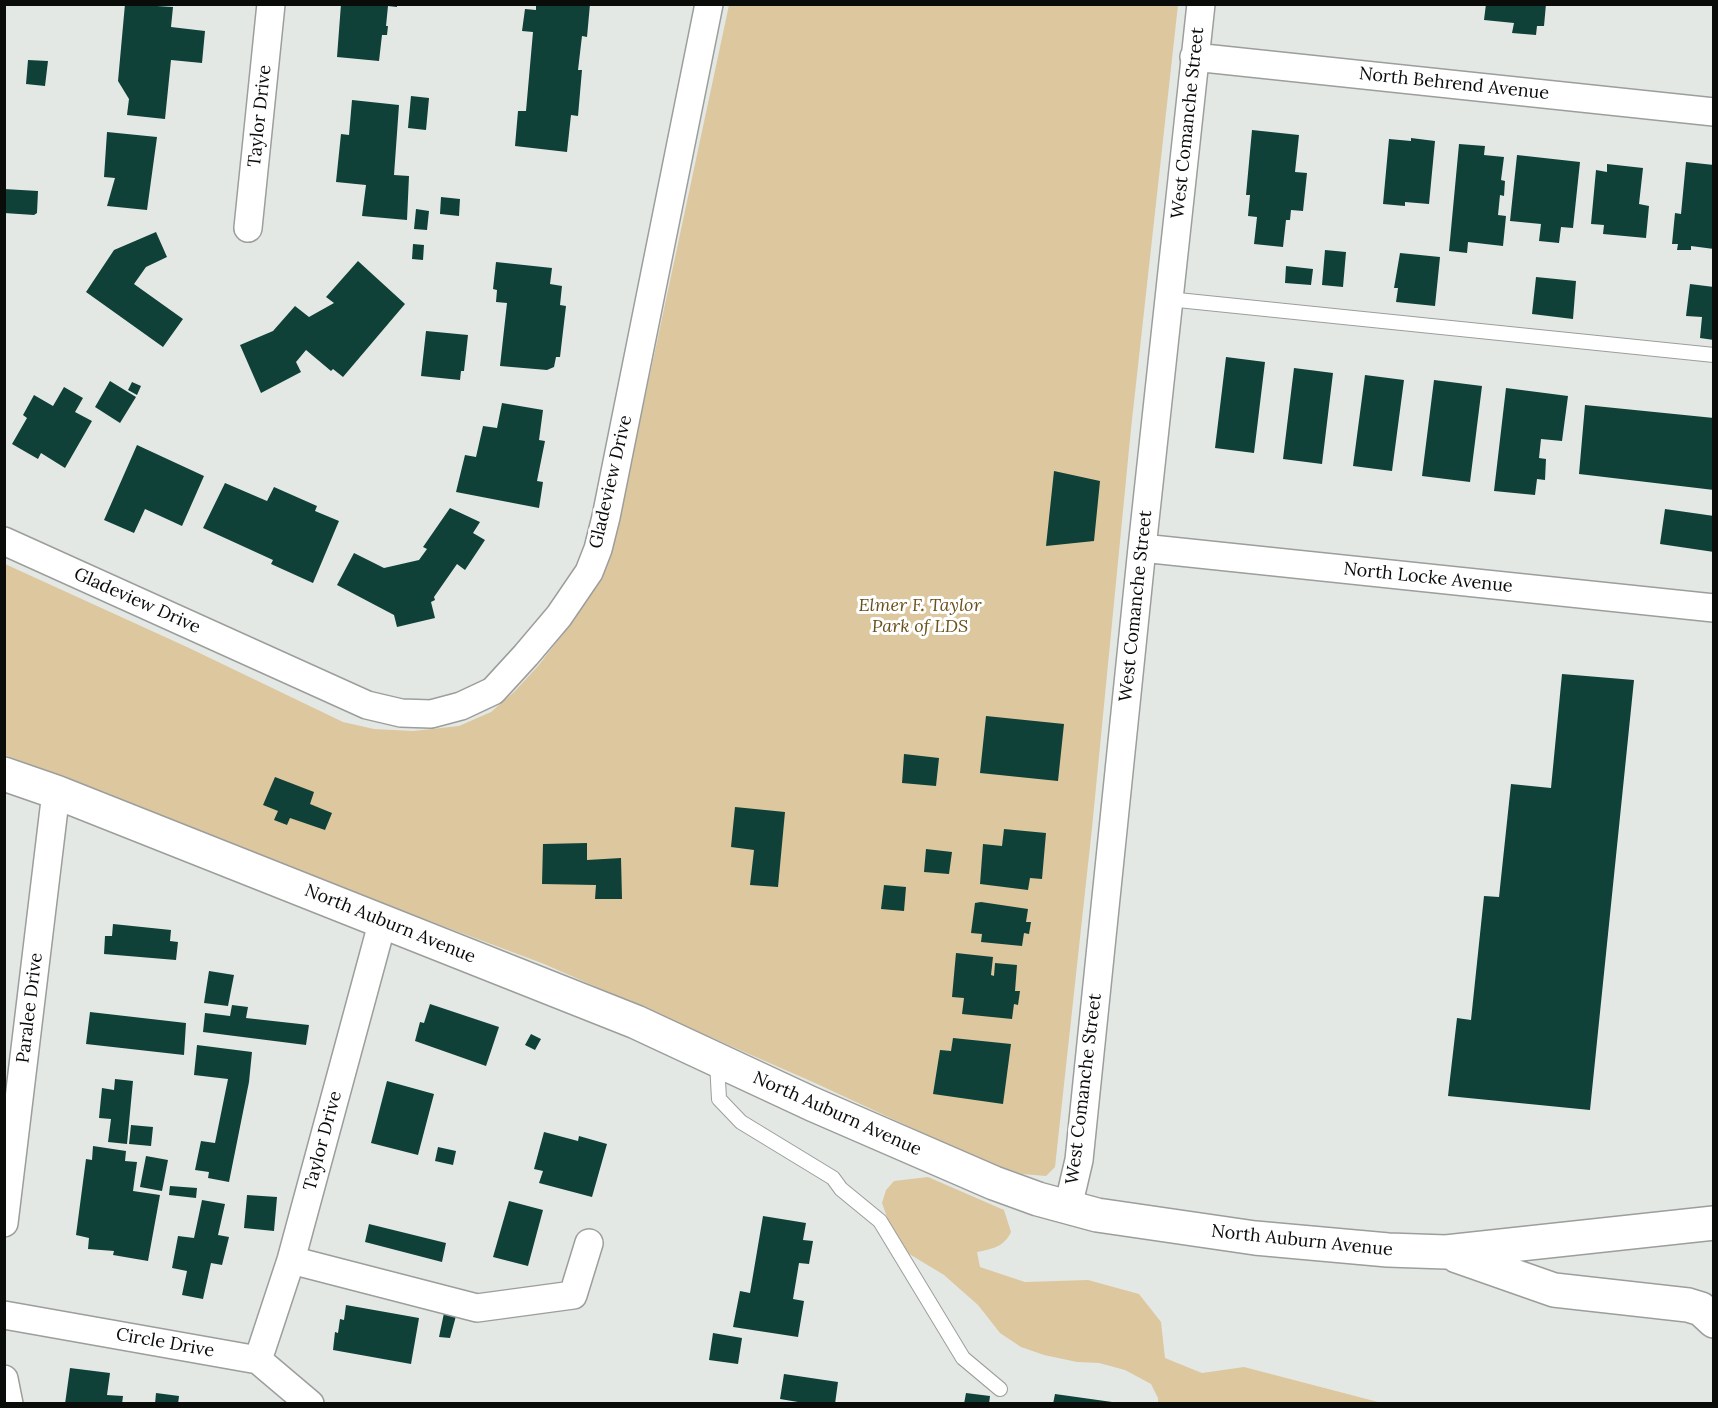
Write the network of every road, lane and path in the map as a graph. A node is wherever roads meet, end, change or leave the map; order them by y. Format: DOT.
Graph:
graph roads {
  1 [pos="271,4"];
  2 [pos="709,4"];
  3 [pos="1201,4"];
  4 [pos="1194,57"];
  5 [pos="1713,112"];
  6 [pos="248,228"];
  7 [pos="1168,299"];
  8 [pos="1713,355"];
  9 [pos="4,541"];
  10 [pos="1142,548"];
  11 [pos="1713,608"];
  12 [pos="4,774"];
  13 [pos="56,792"];
  14 [pos="383,920"];
  15 [pos="717,1059"];
  16 [pos="1068,1207"];
  17 [pos="4,1223"];
  18 [pos="1713,1223"];
  19 [pos="589,1243"];
  20 [pos="1446,1252"];
  21 [pos="291,1260"];
  22 [pos="4,1315"];
  23 [pos="1713,1321"];
  24 [pos="258,1360"];
  25 [pos="4,1379"];
  26 [pos="1000,1389"];
  27 [pos="9,1404"];
  28 [pos="310,1404"];
  1 -- 6 [label="street, Taylor Drive"];
  2 -- 9 [label="street, Gladeview Drive"];
  3 -- 4 [label="street, West Comanche Street"];
  4 -- 5 [label="street, North Behrend Avenue"];
  4 -- 7 [label="street, West Comanche Street"];
  7 -- 8 [label="lane"];
  7 -- 10 [label="street, West Comanche Street"];
  10 -- 11 [label="street, North Locke Avenue"];
  10 -- 16 [label="street, West Comanche Street"];
  12 -- 13 [label="main road, North Auburn Avenue"];
  13 -- 14 [label="main road, North Auburn Avenue"];
  13 -- 17 [label="street, Paralee Drive"];
  14 -- 15 [label="main road, North Auburn Avenue"];
  14 -- 21 [label="street, Taylor Drive"];
  15 -- 16 [label="main road, North Auburn Avenue"];
  15 -- 26 [label="lane"];
  16 -- 20 [label="main road, North Auburn Avenue"];
  18 -- 20 [label="main road, North Auburn Avenue"];
  19 -- 21 [label="street"];
  20 -- 23 [label="main road"];
  21 -- 24 [label="street, Taylor Drive"];
  22 -- 24 [label="street, Circle Drive"];
  24 -- 28 [label="street"];
  25 -- 27 [label="street"];
}
